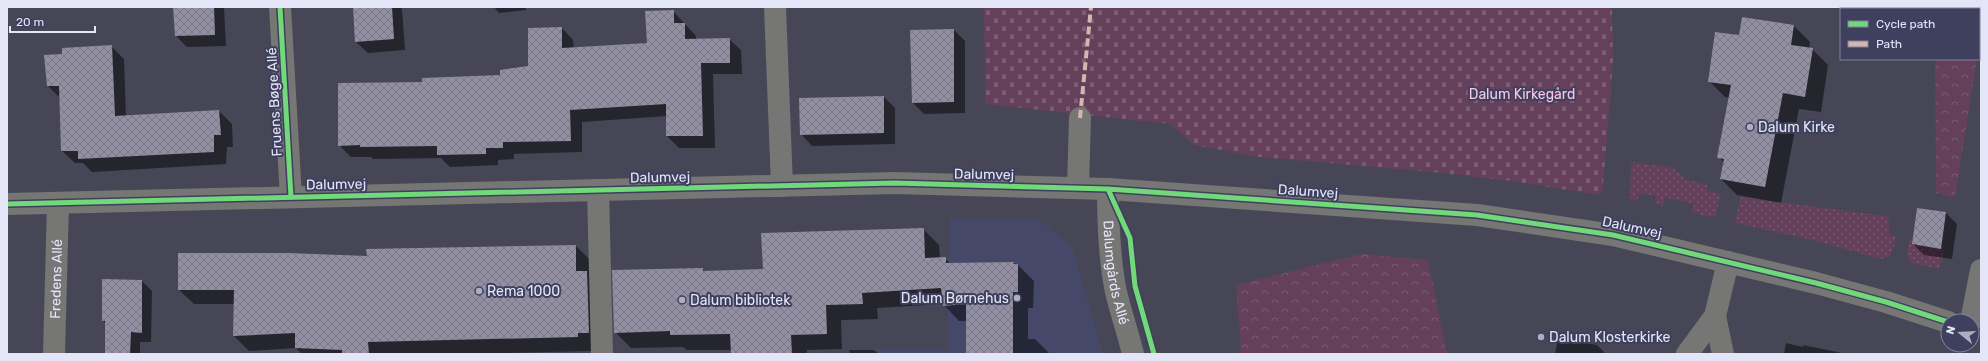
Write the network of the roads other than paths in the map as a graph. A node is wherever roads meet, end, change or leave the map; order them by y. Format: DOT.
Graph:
graph roads {
  1 [pos="280,7"];
  2 [pos="775,7"];
  3 [pos="1080,118"];
  4 [pos="782,186"];
  5 [pos="1078,187"];
  6 [pos="1108,189"];
  7 [pos="598,190"];
  8 [pos="291,197"];
  9 [pos="58,203"];
  10 [pos="7,204"];
  11 [pos="1728,262"];
  12 [pos="1981,270"];
  13 [pos="1973,313"];
  14 [pos="1715,316"];
  15 [pos="1940,319"];
  16 [pos="54,354"];
  17 [pos="602,354"];
  18 [pos="1133,354"];
  19 [pos="1688,354"];
  20 [pos="1723,354"];
  1 -- 8 [label="street, Fruens Bøge Allé"];
  2 -- 4 [label="street"];
  3 -- 5 [label="street"];
  4 -- 5 [label="street, Dalumvej"];
  4 -- 7 [label="street, Dalumvej"];
  5 -- 6 [label="street, Dalumvej"];
  6 -- 11 [label="street, Dalumvej"];
  6 -- 18 [label="street, Dalumgårds Allé"];
  7 -- 8 [label="street, Dalumvej"];
  7 -- 17 [label="street"];
  8 -- 9 [label="street, Dalumvej"];
  9 -- 10 [label="street, Dalumvej"];
  9 -- 16 [label="street, Fredens Allé"];
  11 -- 14 [label="street"];
  11 -- 15 [label="street, Dalumvej"];
  12 -- 13 [label="street"];
  14 -- 19 [label="street"];
  14 -- 20 [label="street"];
}
